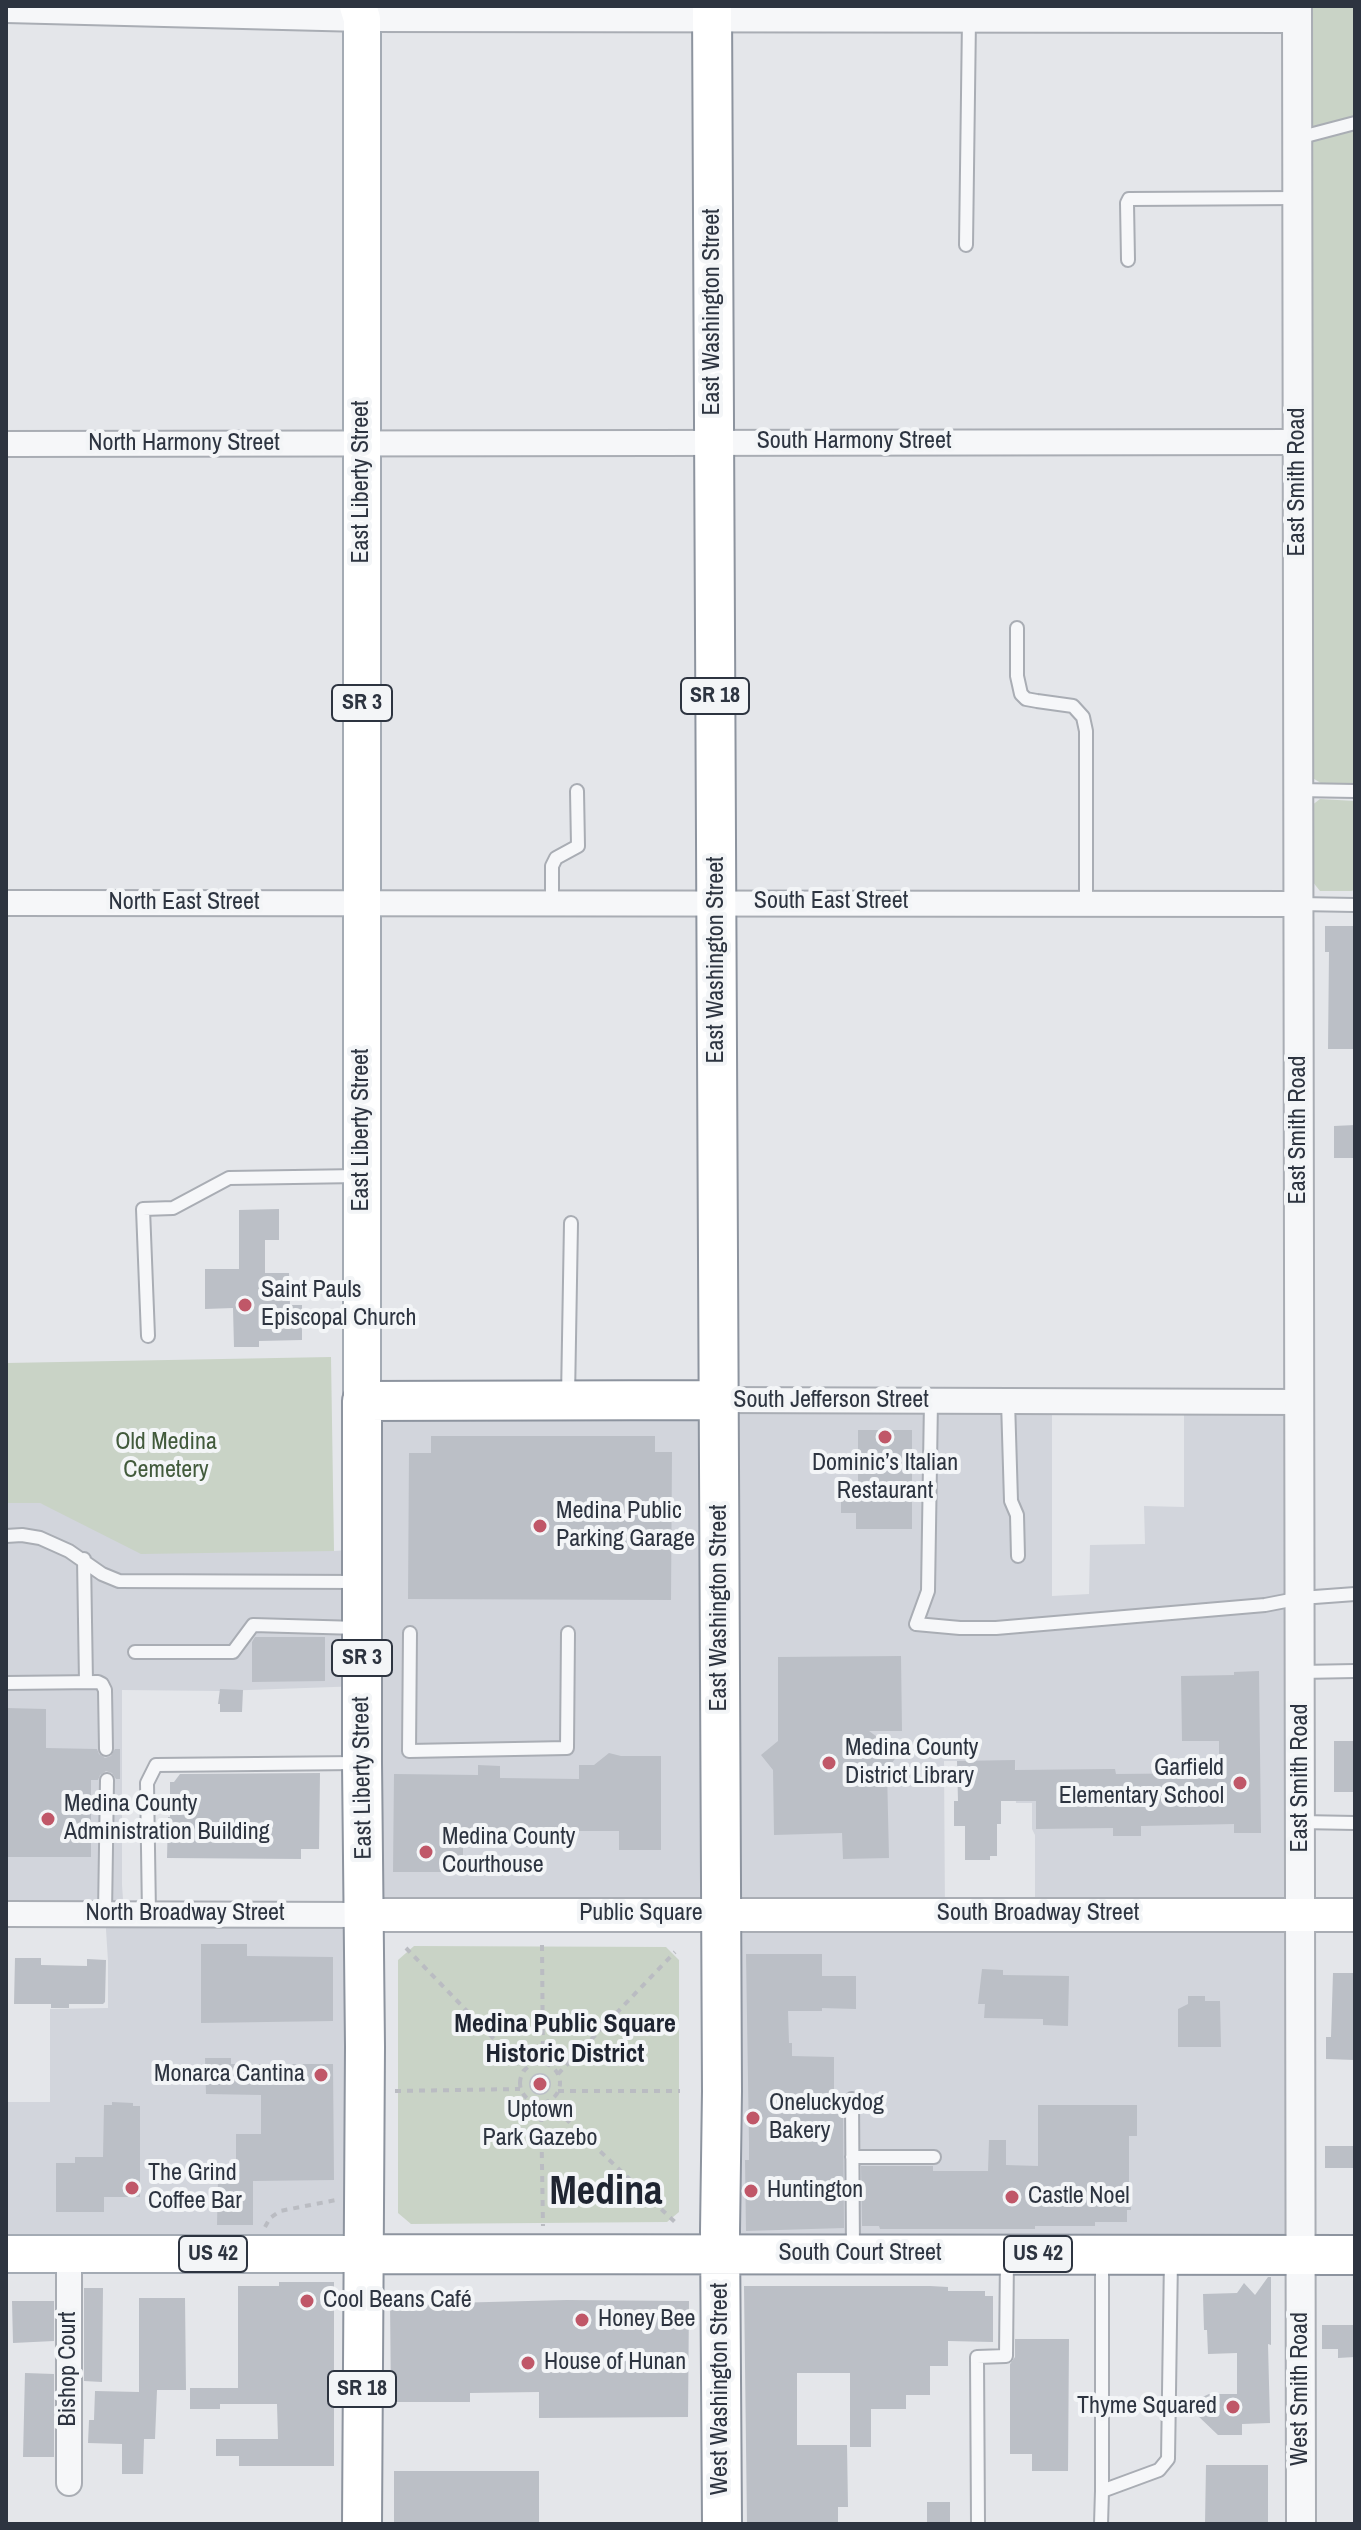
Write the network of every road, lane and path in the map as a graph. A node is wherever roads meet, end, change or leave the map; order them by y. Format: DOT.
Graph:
graph roads {
  1 [pos="6,10"];
  2 [pos="712,12"];
  3 [pos="360,13"];
  4 [pos="1011,13"];
  5 [pos="1083,13"];
  6 [pos="1297,13"];
  7 [pos="969,19"];
  8 [pos="1355,123"];
  9 [pos="1298,138"];
  10 [pos="1298,198"];
  11 [pos="966,245"];
  12 [pos="1128,260"];
  13 [pos="714,442"];
  14 [pos="1298,442"];
  15 [pos="6,444"];
  16 [pos="362,444"];
  17 [pos="1017,628"];
  18 [pos="1298,790"];
  19 [pos="577,791"];
  20 [pos="1355,791"];
  21 [pos="362,902"];
  22 [pos="552,902"];
  23 [pos="716,902"];
  24 [pos="6,903"];
  25 [pos="1086,903"];
  26 [pos="1299,904"];
  27 [pos="1355,905"];
  28 [pos="362,1176"];
  29 [pos="571,1223"];
  30 [pos="148,1336"];
  31 [pos="719,1400"];
  32 [pos="362,1401"];
  33 [pos="568,1401"];
  34 [pos="931,1401"];
  35 [pos="1008,1401"];
  36 [pos="1300,1402"];
  37 [pos="6,1536"];
  38 [pos="1018,1556"];
  39 [pos="84,1559"];
  40 [pos="362,1582"];
  41 [pos="1355,1594"];
  42 [pos="1301,1598"];
  43 [pos="362,1628"];
  44 [pos="410,1633"];
  45 [pos="568,1633"];
  46 [pos="135,1652"];
  47 [pos="1355,1671"];
  48 [pos="1300,1672"];
  49 [pos="86,1682"];
  50 [pos="6,1683"];
  51 [pos="106,1749"];
  52 [pos="362,1763"];
  53 [pos="107,1780"];
  54 [pos="1300,1822"];
  55 [pos="1355,1823"];
  56 [pos="6,1914"];
  57 [pos="105,1914"];
  58 [pos="149,1914"];
  59 [pos="721,1914"];
  60 [pos="365,1915"];
  61 [pos="1301,1915"];
  62 [pos="1355,1915"];
  63 [pos="542,1945"];
  64 [pos="406,1948"];
  65 [pos="675,1952"];
  66 [pos="543,2063"];
  67 [pos="524,2070"];
  68 [pos="558,2074"];
  69 [pos="520,2089"];
  70 [pos="395,2091"];
  71 [pos="558,2091"];
  72 [pos="680,2091"];
  73 [pos="852,2099"];
  74 [pos="548,2102"];
  75 [pos="541,2104"];
  76 [pos="852,2157"];
  77 [pos="934,2157"];
  78 [pos="338,2200"];
  79 [pos="677,2224"];
  80 [pos="544,2229"];
  81 [pos="261,2235"];
  82 [pos="6,2254"];
  83 [pos="364,2254"];
  84 [pos="721,2254"];
  85 [pos="852,2254"];
  86 [pos="1007,2254"];
  87 [pos="1102,2254"];
  88 [pos="1172,2254"];
  89 [pos="1301,2254"];
  90 [pos="69,2255"];
  91 [pos="1355,2255"];
  92 [pos="69,2483"];
  93 [pos="1102,2491"];
  94 [pos="362,2524"];
  95 [pos="722,2524"];
  96 [pos="978,2524"];
  97 [pos="1101,2524"];
  98 [pos="1301,2524"];
  1 -- 3 [label="street"];
  2 -- 3 [label="street"];
  2 -- 7 [label="street"];
  2 -- 13 [label="highway, East Washington Street / SR 18"];
  3 -- 16 [label="main road, East Liberty Street / SR 3"];
  4 -- 5 [label="street"];
  4 -- 7 [label="street"];
  5 -- 6 [label="street"];
  6 -- 9 [label="street, East Smith Road"];
  7 -- 11 [label="lane"];
  8 -- 9 [label="lane"];
  9 -- 10 [label="street, East Smith Road"];
  10 -- 12 [label="lane"];
  10 -- 14 [label="street, East Smith Road"];
  13 -- 14 [label="street, South Harmony Street"];
  13 -- 16 [label="street, South Harmony Street"];
  13 -- 23 [label="highway, East Washington Street / SR 18"];
  14 -- 18 [label="street, East Smith Road"];
  15 -- 16 [label="street, North Harmony Street"];
  16 -- 21 [label="main road, East Liberty Street / SR 3"];
  17 -- 25 [label="lane"];
  18 -- 20 [label="lane"];
  18 -- 26 [label="street, East Smith Road"];
  19 -- 22 [label="lane"];
  21 -- 22 [label="street, South East Street"];
  21 -- 24 [label="street, North East Street"];
  21 -- 28 [label="main road, East Liberty Street / SR 3"];
  22 -- 23 [label="street, South East Street"];
  23 -- 25 [label="street, South East Street"];
  23 -- 31 [label="highway, East Washington Street / SR 18"];
  25 -- 26 [label="street, South East Street"];
  26 -- 27 [label="lane"];
  26 -- 36 [label="street, East Smith Road"];
  28 -- 30 [label="lane"];
  28 -- 32 [label="main road, East Liberty Street / SR 3"];
  29 -- 33 [label="lane"];
  31 -- 33 [label="highway, South Jefferson Street"];
  31 -- 34 [label="street, South Jefferson Street"];
  31 -- 59 [label="highway, East Washington Street"];
  32 -- 33 [label="highway, South Jefferson Street"];
  32 -- 40 [label="highway, East Liberty Street / SR 3"];
  34 -- 35 [label="street, South Jefferson Street"];
  34 -- 42 [label="lane"];
  35 -- 36 [label="street, South Jefferson Street"];
  35 -- 38 [label="lane"];
  36 -- 42 [label="street, East Smith Road"];
  37 -- 39 [label="lane"];
  39 -- 40 [label="lane"];
  39 -- 49 [label="lane"];
  40 -- 43 [label="highway, East Liberty Street / SR 3"];
  41 -- 42 [label="lane"];
  42 -- 48 [label="street, East Smith Road"];
  43 -- 46 [label="lane"];
  43 -- 52 [label="highway, East Liberty Street / SR 3"];
  44 -- 45 [label="lane"];
  47 -- 48 [label="lane"];
  48 -- 54 [label="street, East Smith Road"];
  49 -- 50 [label="lane"];
  49 -- 51 [label="lane"];
  52 -- 58 [label="lane"];
  52 -- 60 [label="highway, East Liberty Street / SR 3"];
  53 -- 57 [label="lane"];
  54 -- 55 [label="lane"];
  54 -- 61 [label="street, East Smith Road"];
  56 -- 57 [label="street, North Broadway Street"];
  57 -- 58 [label="street, North Broadway Street"];
  58 -- 60 [label="street, North Broadway Street"];
  59 -- 60 [label="main road, Public Square"];
  59 -- 61 [label="main road, South Broadway Street"];
  59 -- 84 [label="highway, Public Square"];
  60 -- 83 [label="highway, East Liberty Street / SR 3"];
  61 -- 62 [label="main road, South Broadway Street"];
  61 -- 89 [label="street, East Smith Road"];
  63 -- 66 [label="path"];
  64 -- 67 [label="path"];
  65 -- 68 [label="path"];
  66 -- 67 [label="path"];
  66 -- 68 [label="path"];
  67 -- 69 [label="path"];
  68 -- 71 [label="path"];
  69 -- 70 [label="path"];
  69 -- 75 [label="path"];
  71 -- 72 [label="path"];
  71 -- 74 [label="path"];
  73 -- 76 [label="lane"];
  74 -- 75 [label="path"];
  74 -- 79 [label="path"];
  75 -- 80 [label="path"];
  76 -- 77 [label="lane"];
  76 -- 85 [label="lane"];
  78 -- 81 [label="path"];
  82 -- 90 [label="main road, US 42"];
  83 -- 84 [label="highway, South Court Street / US 42"];
  83 -- 90 [label="main road, US 42"];
  83 -- 94 [label="highway, SR 18"];
  84 -- 85 [label="highway, South Court Street / US 42"];
  84 -- 95 [label="highway, West Washington Street"];
  85 -- 86 [label="highway, South Court Street / US 42"];
  86 -- 87 [label="highway, South Court Street / US 42"];
  86 -- 96 [label="lane"];
  87 -- 88 [label="highway, South Court Street / US 42"];
  87 -- 93 [label="lane"];
  88 -- 89 [label="highway, South Court Street / US 42"];
  88 -- 93 [label="lane"];
  89 -- 91 [label="highway, South Court Street / US 42"];
  89 -- 98 [label="street, West Smith Road"];
  90 -- 92 [label="street, Bishop Court"];
  93 -- 97 [label="lane"];
}
